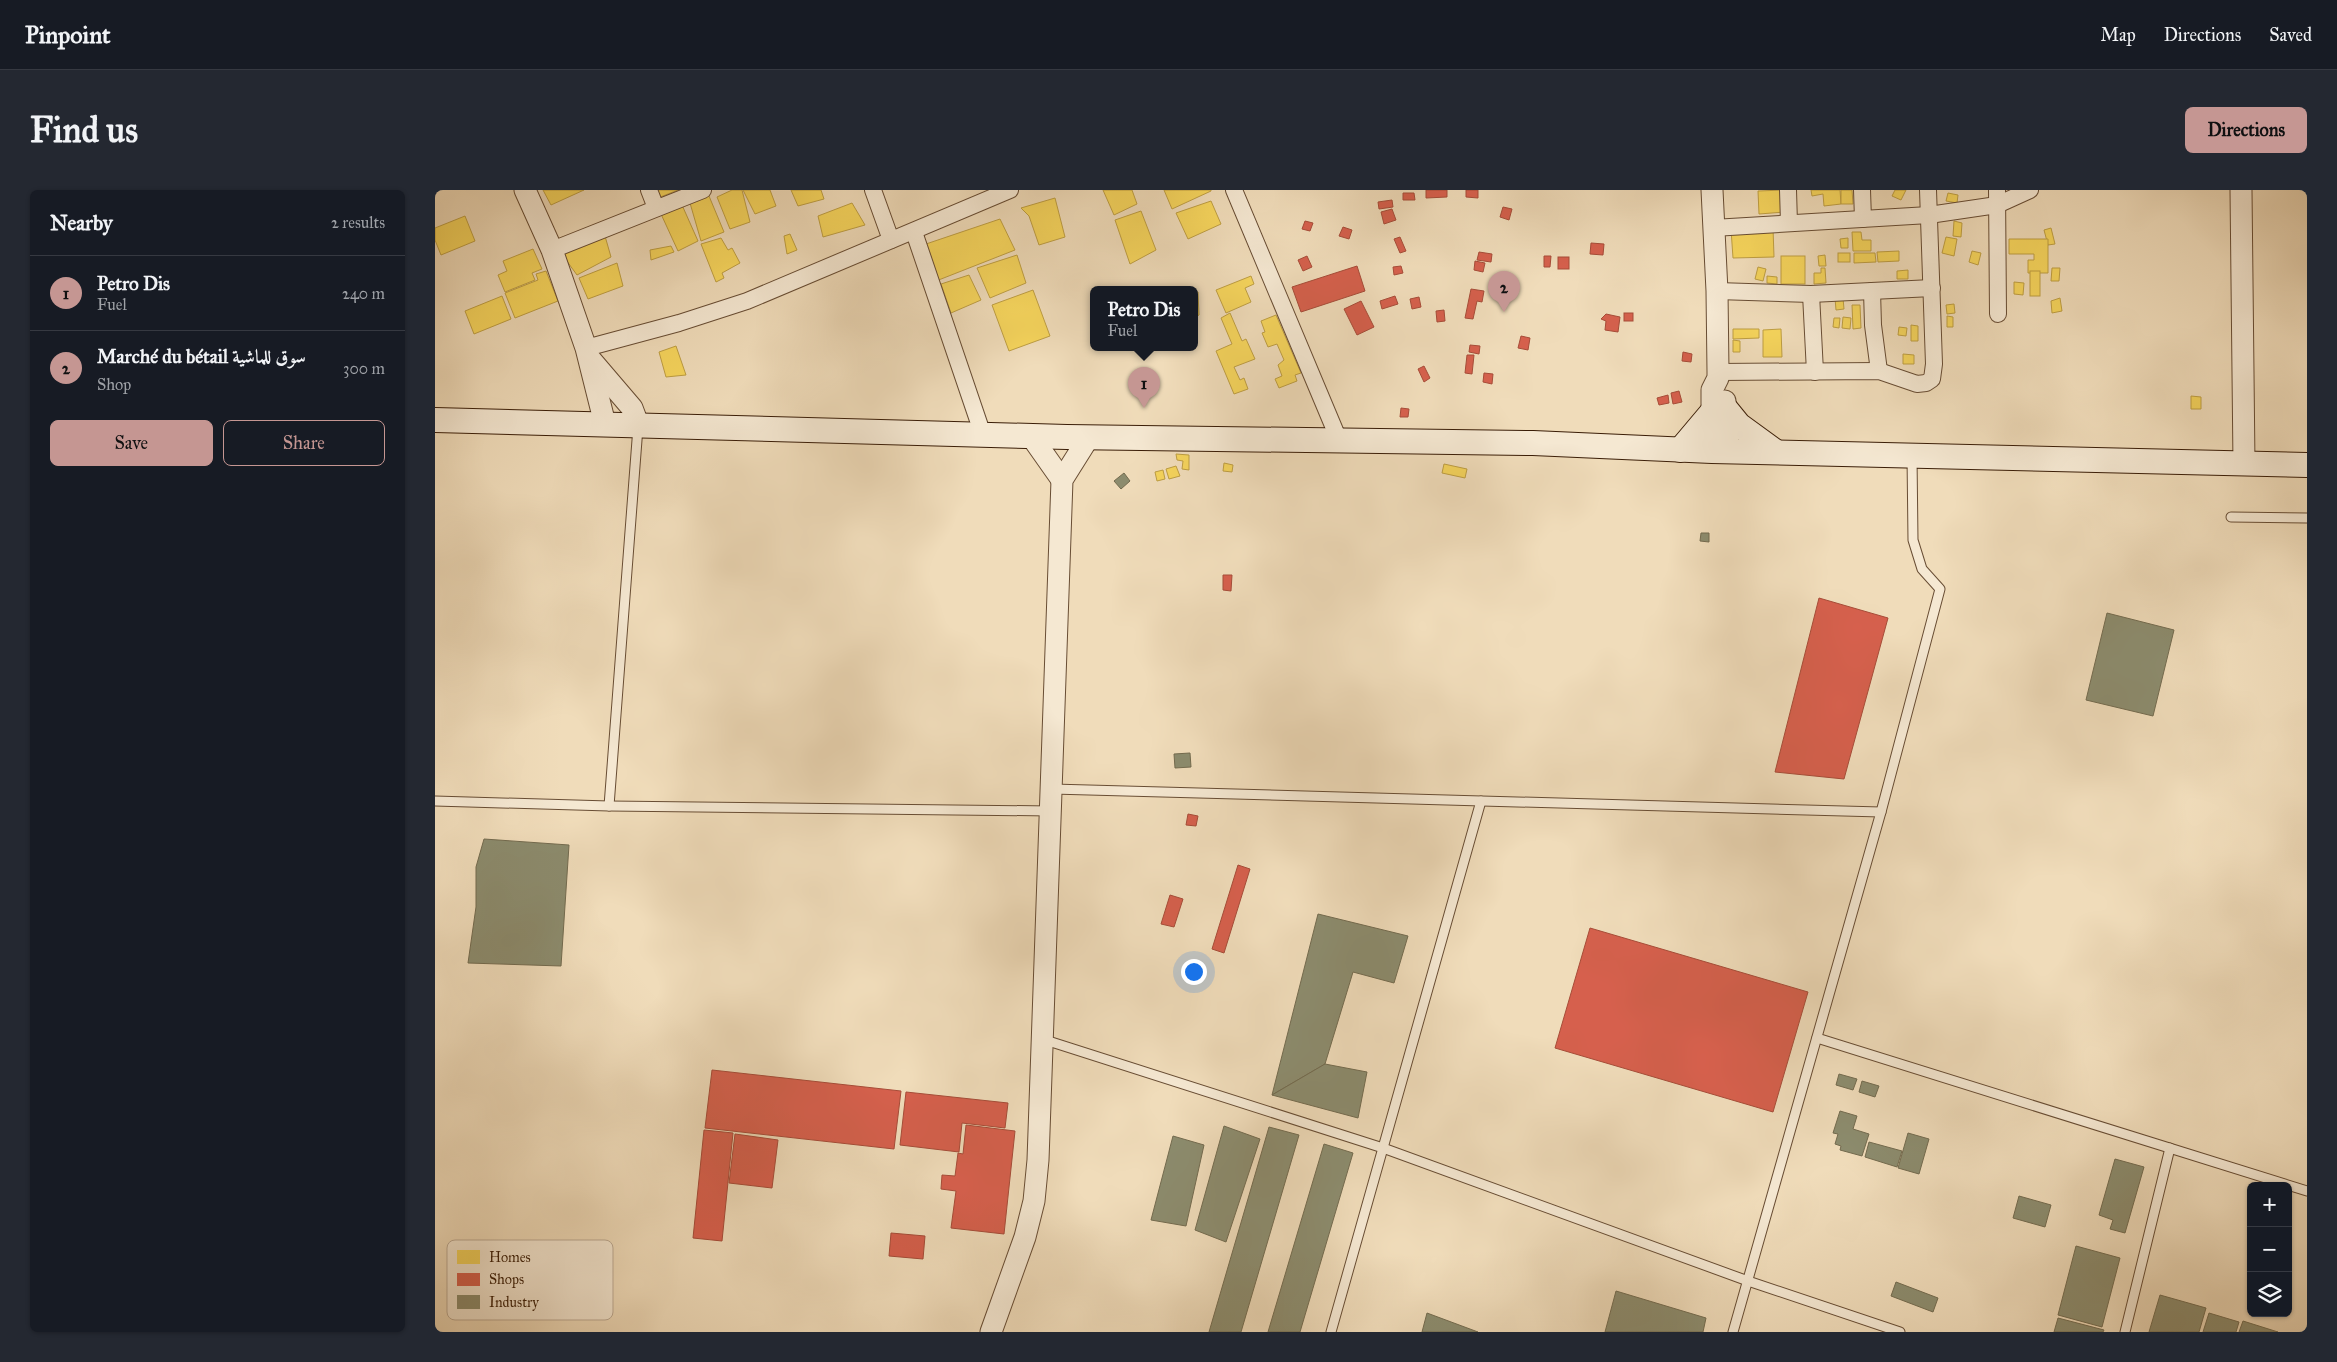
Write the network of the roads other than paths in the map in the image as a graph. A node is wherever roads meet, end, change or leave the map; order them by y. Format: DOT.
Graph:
graph roads {
  1 [pos="525,190"];
  2 [pos="649,190"];
  3 [pos="703,190"];
  4 [pos="873,190"];
  5 [pos="1010,190"];
  6 [pos="1234,190"];
  7 [pos="1712,190"];
  8 [pos="1788,190"];
  9 [pos="1862,190"];
  10 [pos="1927,190"];
  11 [pos="2030,190"];
  12 [pos="2241,190"];
  13 [pos="1997,198"];
  14 [pos="657,208"];
  15 [pos="1929,215"];
  16 [pos="1863,219"];
  17 [pos="1789,224"];
  18 [pos="1713,228"];
  19 [pos="914,232"];
  20 [pos="891,240"];
  21 [pos="552,250"];
  22 [pos="1931,288"];
  23 [pos="1872,291"];
  24 [pos="1717,292"];
  25 [pos="1811,294"];
  26 [pos="1998,314"];
  27 [pos="588,353"];
  28 [pos="1879,371"];
  29 [pos="1815,372"];
  30 [pos="1718,375"];
  31 [pos="1719,410"];
  32 [pos="435,420"];
  33 [pos="605,424"];
  34 [pos="639,424"];
  35 [pos="983,435"];
  36 [pos="1031,436"];
  37 [pos="1089,437"];
  38 [pos="1339,440"];
  39 [pos="1680,450"];
  40 [pos="1720,451"];
  41 [pos="1776,452"];
  42 [pos="1912,456"];
  43 [pos="2244,464"];
  44 [pos="2307,465"];
  45 [pos="1062,480"];
  46 [pos="2231,516"];
  47 [pos="2307,518"];
  48 [pos="1051,790"];
  49 [pos="435,801"];
  50 [pos="1481,801"];
  51 [pos="609,806"];
  52 [pos="1051,811"];
  53 [pos="1881,812"];
  54 [pos="1817,1038"];
  55 [pos="1042,1039"];
  56 [pos="1383,1148"];
  57 [pos="2169,1148"];
  58 [pos="2307,1191"];
  59 [pos="1748,1280"];
  60 [pos="991,1332"];
  61 [pos="1331,1332"];
  62 [pos="1733,1332"];
  63 [pos="1900,1332"];
  64 [pos="2125,1332"];
  1 -- 21 [label="street"];
  2 -- 14 [label="street"];
  3 -- 14 [label="street"];
  4 -- 20 [label="street"];
  5 -- 19 [label="street"];
  6 -- 38 [label="street"];
  7 -- 18 [label="street"];
  8 -- 17 [label="street"];
  9 -- 16 [label="street"];
  10 -- 15 [label="street"];
  11 -- 13 [label="street"];
  12 -- 43 [label="street"];
  13 -- 15 [label="street"];
  13 -- 26 [label="street"];
  14 -- 21 [label="street"];
  15 -- 16 [label="street"];
  15 -- 22 [label="street"];
  16 -- 17 [label="street"];
  17 -- 18 [label="street"];
  18 -- 24 [label="street"];
  19 -- 20 [label="street"];
  19 -- 35 [label="street"];
  20 -- 27 [label="street"];
  21 -- 27 [label="street"];
  22 -- 23 [label="street"];
  22 -- 28 [label="street"];
  23 -- 25 [label="street"];
  23 -- 28 [label="street"];
  24 -- 25 [label="street"];
  24 -- 30 [label="street"];
  25 -- 29 [label="street"];
  27 -- 33 [label="street"];
  27 -- 34 [label="street"];
  28 -- 29 [label="street"];
  29 -- 30 [label="street"];
  30 -- 31 [label="street"];
  31 -- 39 [label="main road"];
  31 -- 40 [label="street"];
  31 -- 41 [label="main road"];
  32 -- 33 [label="main road"];
  33 -- 34 [label="main road"];
  34 -- 35 [label="main road"];
  34 -- 51 [label="lane"];
  35 -- 36 [label="main road"];
  36 -- 37 [label="main road"];
  36 -- 45 [label="street"];
  37 -- 38 [label="main road"];
  37 -- 45 [label="street"];
  38 -- 39 [label="main road"];
  39 -- 40 [label="main road"];
  40 -- 41 [label="main road"];
  41 -- 42 [label="main road"];
  42 -- 43 [label="main road"];
  42 -- 53 [label="lane"];
  43 -- 44 [label="main road"];
  45 -- 48 [label="street"];
  46 -- 47 [label="lane"];
  48 -- 50 [label="lane"];
  48 -- 52 [label="street"];
  49 -- 51 [label="lane"];
  50 -- 53 [label="lane"];
  50 -- 56 [label="lane"];
  51 -- 52 [label="lane"];
  52 -- 55 [label="street"];
  53 -- 54 [label="lane"];
  54 -- 57 [label="lane"];
  54 -- 59 [label="lane"];
  55 -- 56 [label="lane"];
  55 -- 60 [label="street"];
  56 -- 59 [label="lane"];
  56 -- 61 [label="lane"];
  57 -- 58 [label="lane"];
  57 -- 64 [label="lane"];
  59 -- 62 [label="lane"];
  59 -- 63 [label="lane"];
}
